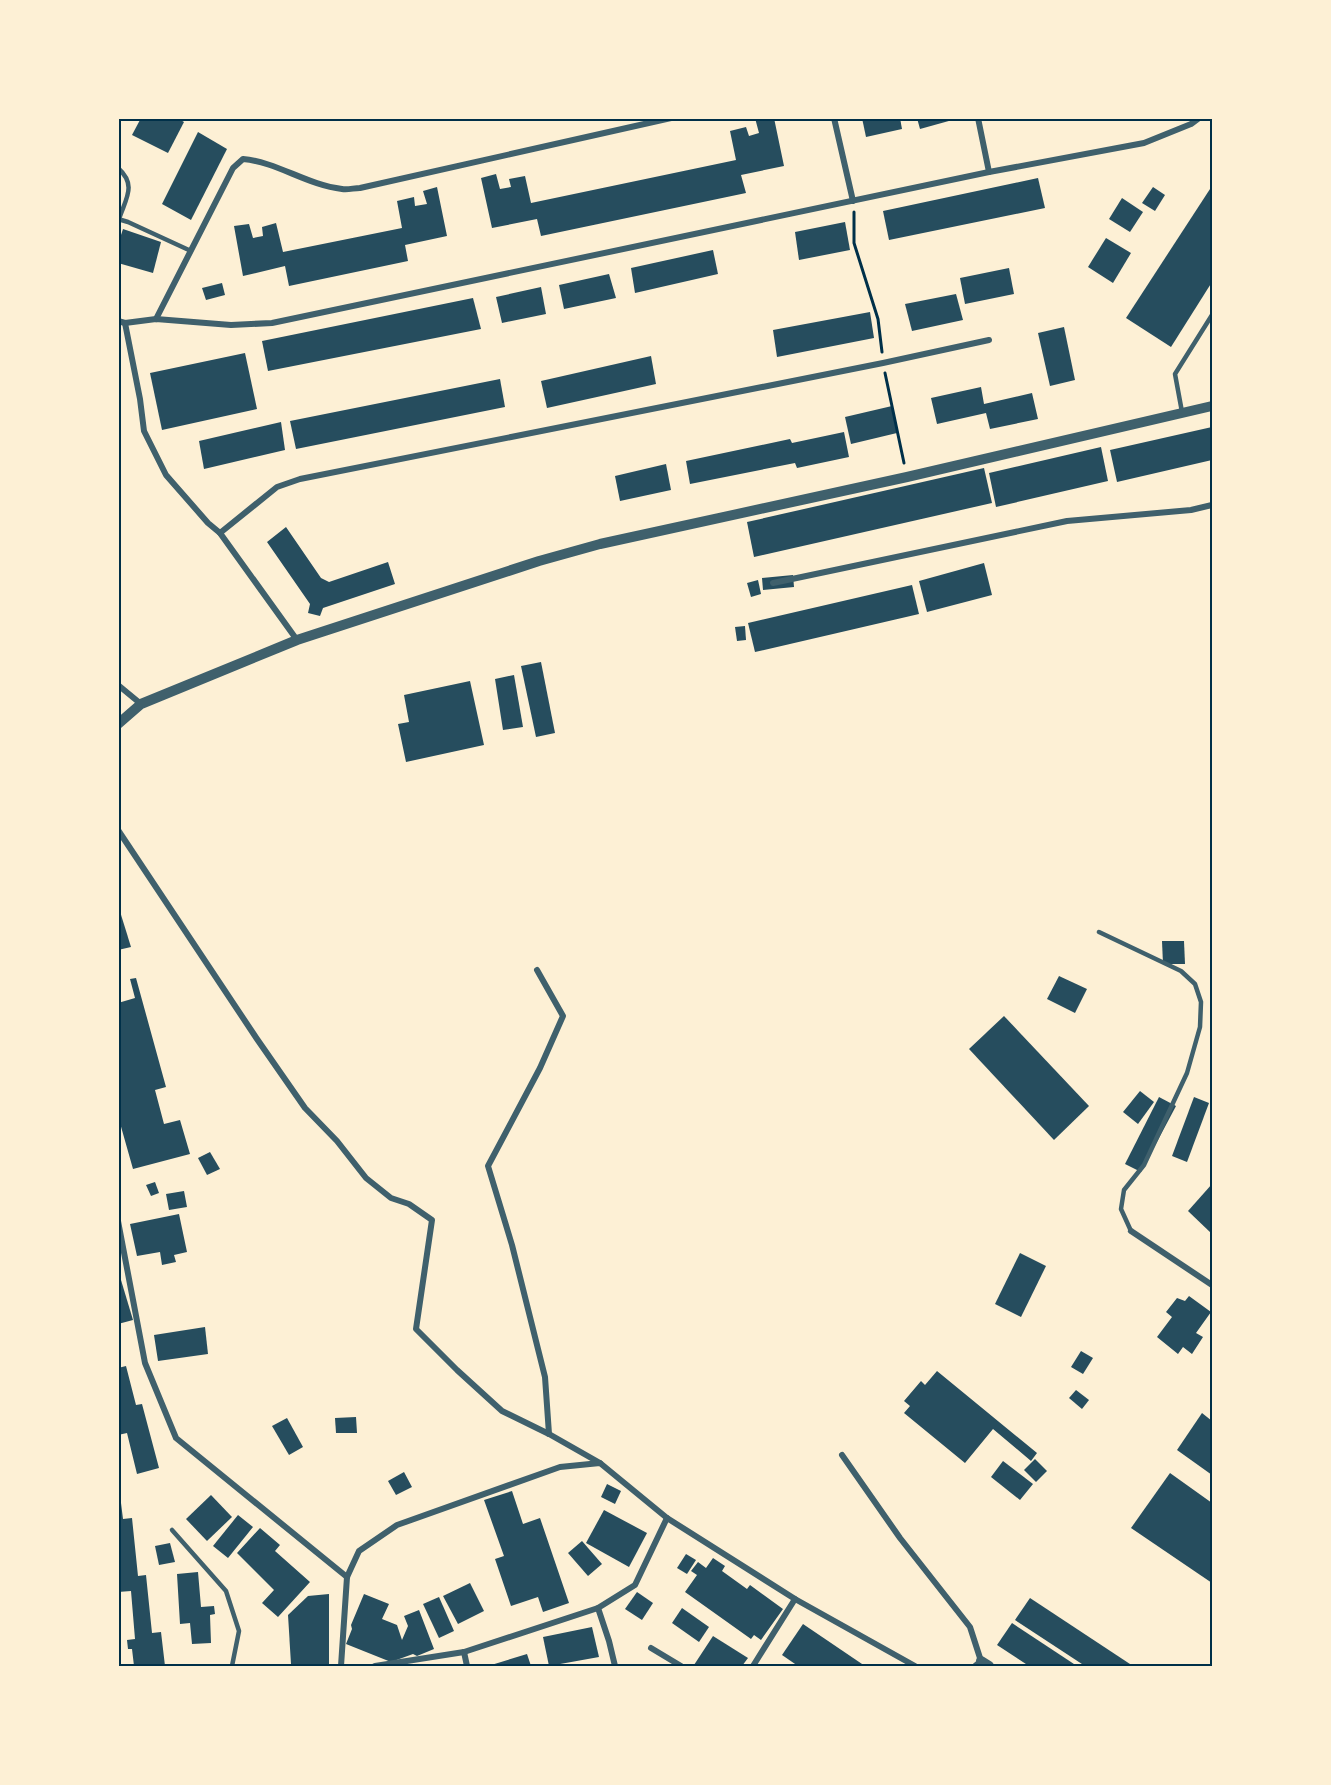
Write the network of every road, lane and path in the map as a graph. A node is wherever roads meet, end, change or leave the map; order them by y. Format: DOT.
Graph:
graph roads {
  1 [pos="671,118"];
  2 [pos="834,118"];
  3 [pos="978,118"];
  4 [pos="1199,118"];
  5 [pos="118,168"];
  6 [pos="989,172"];
  7 [pos="853,201"];
  8 [pos="119,219"];
  9 [pos="190,252"];
  10 [pos="1212,315"];
  11 [pos="156,319"];
  12 [pos="122,322"];
  13 [pos="988,340"];
  14 [pos="883,363"];
  15 [pos="1212,406"];
  16 [pos="1182,414"];
  17 [pos="907,477"];
  18 [pos="1212,505"];
  19 [pos="220,533"];
  20 [pos="772,583"];
  21 [pos="297,640"];
  22 [pos="118,685"];
  23 [pos="141,704"];
  24 [pos="118,723"];
  25 [pos="118,830"];
  26 [pos="1099,932"];
  27 [pos="537,970"];
  28 [pos="118,1221"];
  29 [pos="1131,1231"];
  30 [pos="1212,1285"];
  31 [pos="549,1434"];
  32 [pos="842,1455"];
  33 [pos="600,1463"];
  34 [pos="667,1518"];
  35 [pos="172,1530"];
  36 [pos="347,1577"];
  37 [pos="795,1599"];
  38 [pos="598,1608"];
  39 [pos="651,1648"];
  40 [pos="464,1652"];
  41 [pos="982,1665"];
  42 [pos="232,1666"];
  43 [pos="341,1666"];
  44 [pos="375,1666"];
  45 [pos="467,1666"];
  46 [pos="615,1666"];
  47 [pos="681,1666"];
  48 [pos="753,1666"];
  49 [pos="915,1666"];
  1 -- 9 [label="street"];
  2 -- 7 [label="street"];
  3 -- 6 [label="street"];
  4 -- 6 [label="street"];
  5 -- 8 [label="lane"];
  6 -- 7 [label="street"];
  7 -- 11 [label="street"];
  7 -- 14 [label="path"];
  8 -- 9 [label="lane"];
  9 -- 11 [label="street"];
  10 -- 16 [label="lane"];
  11 -- 12 [label="street"];
  12 -- 19 [label="street"];
  13 -- 14 [label="street"];
  14 -- 17 [label="path"];
  14 -- 19 [label="street"];
  15 -- 16 [label="street"];
  16 -- 17 [label="street"];
  17 -- 21 [label="street"];
  18 -- 20 [label="street"];
  19 -- 21 [label="street"];
  21 -- 23 [label="street"];
  22 -- 23 [label="street"];
  23 -- 24 [label="street"];
  25 -- 31 [label="street"];
  26 -- 29 [label="lane"];
  27 -- 31 [label="street"];
  28 -- 36 [label="street"];
  29 -- 30 [label="street"];
  31 -- 33 [label="street"];
  32 -- 41 [label="street"];
  33 -- 34 [label="street"];
  33 -- 36 [label="street"];
  34 -- 37 [label="street"];
  34 -- 38 [label="street"];
  35 -- 42 [label="lane"];
  36 -- 43 [label="street"];
  37 -- 48 [label="street"];
  37 -- 49 [label="street"];
  38 -- 40 [label="street"];
  38 -- 46 [label="street"];
  39 -- 47 [label="street"];
  40 -- 44 [label="street"];
  40 -- 45 [label="street"];
}
